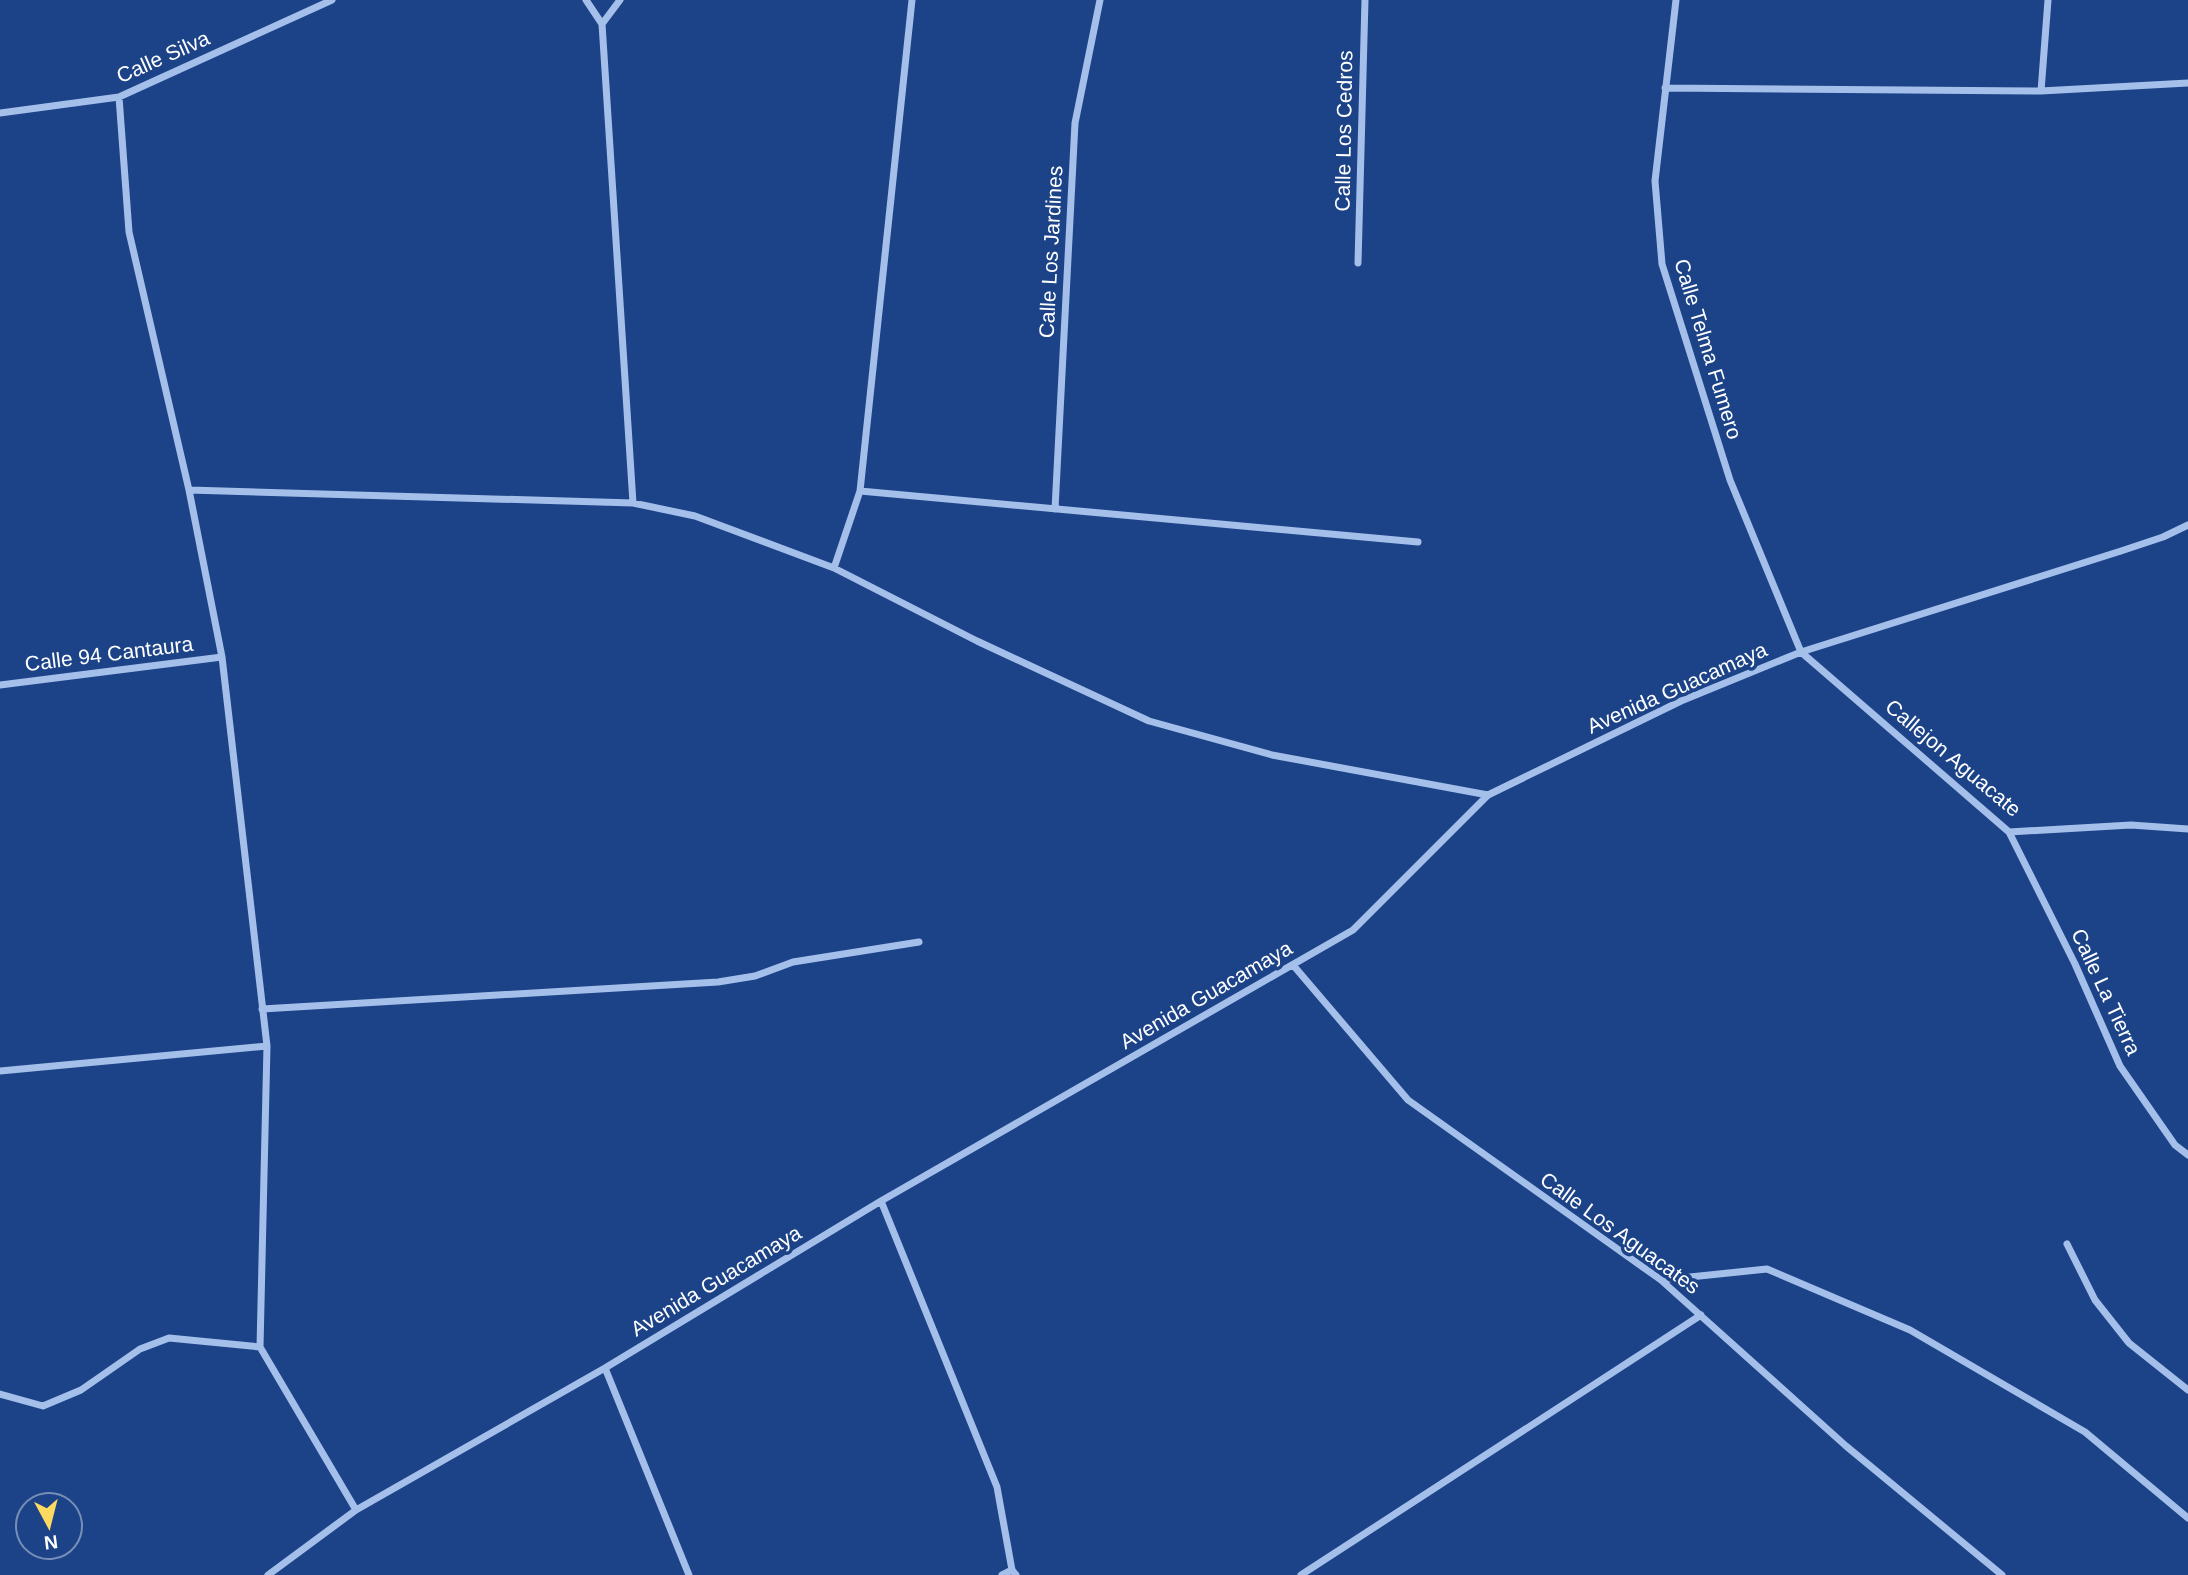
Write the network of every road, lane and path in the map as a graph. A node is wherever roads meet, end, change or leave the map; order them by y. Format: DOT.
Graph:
graph roads {
  1 [pos="332,0"];
  2 [pos="586,0"];
  3 [pos="620,0"];
  4 [pos="912,0"];
  5 [pos="1100,0"];
  6 [pos="1365,0"];
  7 [pos="1676,0"];
  8 [pos="2048,0"];
  9 [pos="603,24"];
  10 [pos="2188,83"];
  11 [pos="1665,88"];
  12 [pos="2040,91"];
  13 [pos="119,97"];
  14 [pos="0,113"];
  15 [pos="1358,263"];
  16 [pos="189,490"];
  17 [pos="860,491"];
  18 [pos="633,503"];
  19 [pos="1055,509"];
  20 [pos="2188,525"];
  21 [pos="1418,542"];
  22 [pos="834,568"];
  23 [pos="1801,652"];
  24 [pos="222,657"];
  25 [pos="0,685"];
  26 [pos="1488,795"];
  27 [pos="2188,829"];
  28 [pos="2010,832"];
  29 [pos="919,942"];
  30 [pos="1293,965"];
  31 [pos="262,1009"];
  32 [pos="267,1046"];
  33 [pos="0,1071"];
  34 [pos="2188,1155"];
  35 [pos="881,1201"];
  36 [pos="2067,1244"];
  37 [pos="1661,1280"];
  38 [pos="1701,1315"];
  39 [pos="260,1347"];
  40 [pos="605,1368"];
  41 [pos="2188,1390"];
  42 [pos="0,1394"];
  43 [pos="356,1510"];
  44 [pos="2188,1518"];
  45 [pos="1014,1573"];
  46 [pos="268,1575"];
  47 [pos="689,1575"];
  48 [pos="1002,1575"];
  49 [pos="1301,1575"];
  50 [pos="2002,1575"];
  1 -- 13 [label="street, Calle Silva"];
  2 -- 9 [label="street"];
  3 -- 9 [label="street"];
  4 -- 17 [label="street"];
  5 -- 19 [label="street, Calle Los Jardines"];
  6 -- 15 [label="street, Calle Los Cedros"];
  7 -- 11 [label="street, Calle Telma Fumero"];
  8 -- 12 [label="street"];
  9 -- 18 [label="street"];
  10 -- 12 [label="street"];
  11 -- 12 [label="street"];
  11 -- 23 [label="street, Calle Telma Fumero"];
  13 -- 14 [label="street, Calle Silva"];
  13 -- 16 [label="street"];
  16 -- 18 [label="street"];
  16 -- 24 [label="street"];
  17 -- 19 [label="street"];
  17 -- 22 [label="street"];
  18 -- 22 [label="street"];
  19 -- 21 [label="street"];
  20 -- 23 [label="street, Avenida Guacamaya"];
  22 -- 26 [label="street"];
  23 -- 26 [label="street, Avenida Guacamaya"];
  23 -- 28 [label="street, Callejon Aguacate"];
  24 -- 25 [label="street, Calle 94 Cantaura"];
  24 -- 31 [label="street"];
  26 -- 30 [label="street, Avenida Guacamaya"];
  27 -- 28 [label="street, Callejon Aguacate"];
  28 -- 34 [label="street, Calle La Tierra"];
  29 -- 31 [label="street"];
  30 -- 35 [label="street, Avenida Guacamaya"];
  30 -- 37 [label="street, Calle Los Aguacates"];
  31 -- 32 [label="street"];
  32 -- 33 [label="street"];
  32 -- 39 [label="street"];
  35 -- 40 [label="street, Avenida Guacamaya"];
  35 -- 45 [label="street"];
  36 -- 41 [label="street"];
  37 -- 38 [label="street, Calle Los Aguacates"];
  37 -- 44 [label="street"];
  38 -- 49 [label="street"];
  38 -- 50 [label="street, Calle Los Aguacates"];
  39 -- 42 [label="street"];
  39 -- 43 [label="street"];
  40 -- 43 [label="street, Avenida Guacamaya"];
  40 -- 47 [label="street"];
  43 -- 46 [label="street, Avenida Guacamaya"];
  45 -- 48 [label="street"];
}
